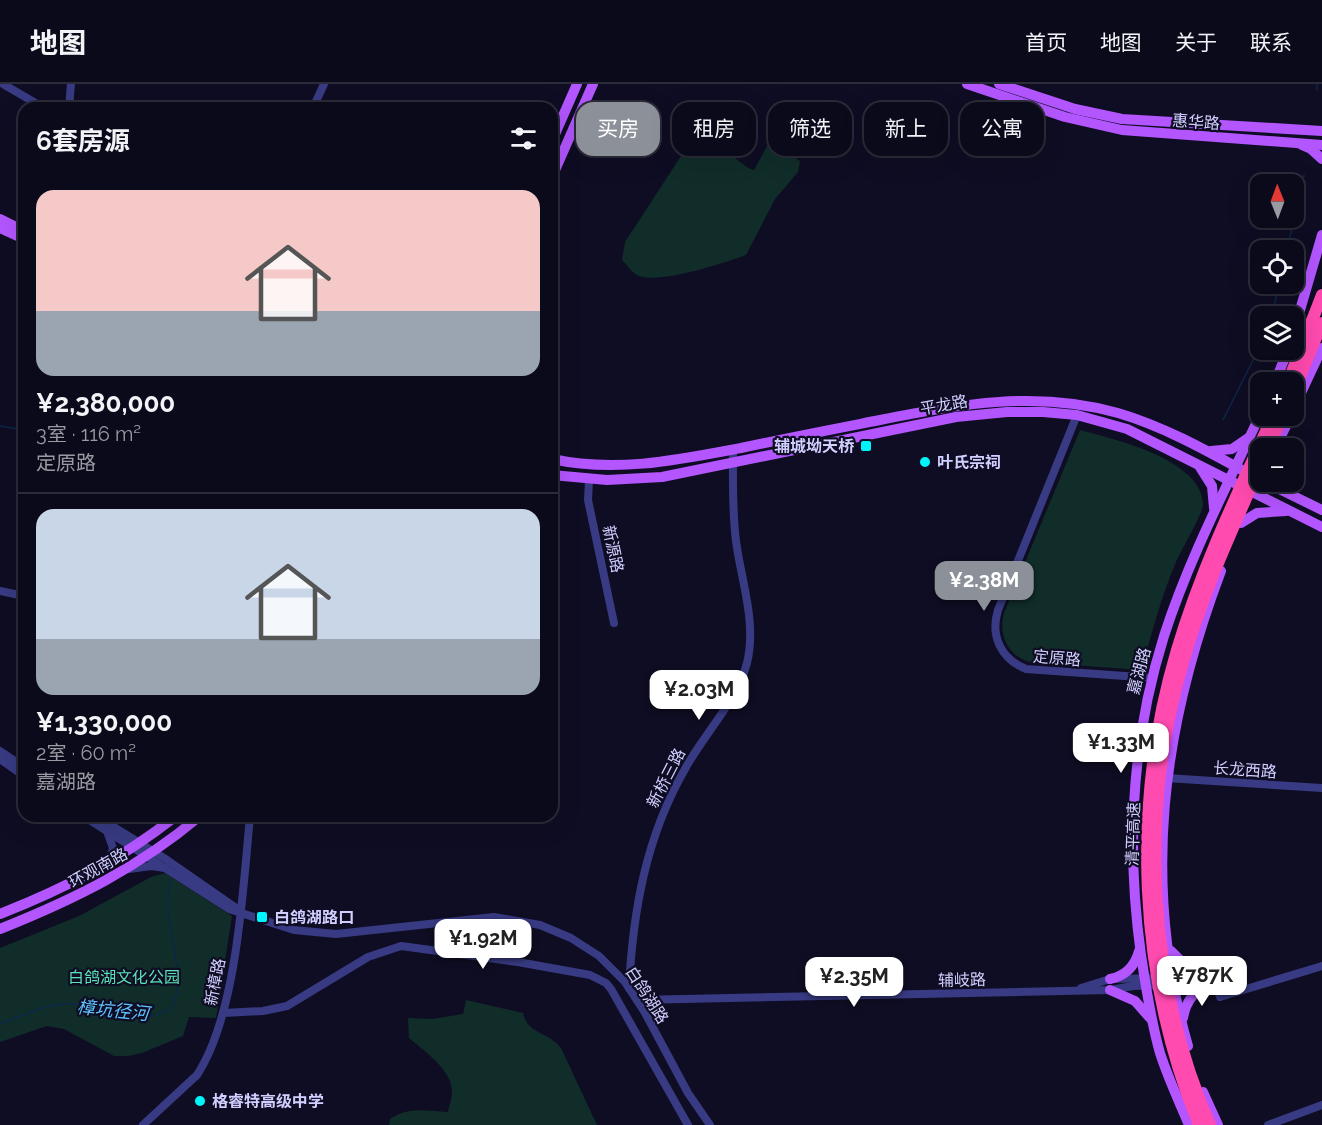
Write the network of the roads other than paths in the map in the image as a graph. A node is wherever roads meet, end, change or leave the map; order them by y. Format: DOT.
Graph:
graph roads {
  1 [pos="3,84"];
  2 [pos="71,84"];
  3 [pos="324,84"];
  4 [pos="577,84"];
  5 [pos="593,84"];
  6 [pos="967,84"];
  7 [pos="999,84"];
  8 [pos="34,102"];
  9 [pos="70,102"];
  10 [pos="316,102"];
  11 [pos="558,127"];
  12 [pos="1322,131"];
  13 [pos="1296,143"];
  14 [pos="1322,145"];
  15 [pos="1322,159"];
  16 [pos="558,163"];
  17 [pos="1,228"];
  18 [pos="18,230"];
  19 [pos="1322,235"];
  20 [pos="18,236"];
  21 [pos="1322,295"];
  22 [pos="1301,306"];
  23 [pos="1322,323"];
  24 [pos="1322,348"];
  25 [pos="1292,372"];
  26 [pos="1302,372"];
  27 [pos="1304,386"];
  28 [pos="1077,416"];
  29 [pos="1255,426"];
  30 [pos="1269,426"];
  31 [pos="1251,436"];
  32 [pos="733,449"];
  33 [pos="1203,449"];
  34 [pos="558,460"];
  35 [pos="1193,462"];
  36 [pos="733,464"];
  37 [pos="1236,466"];
  38 [pos="1250,474"];
  39 [pos="558,476"];
  40 [pos="589,480"];
  41 [pos="1229,480"];
  42 [pos="1250,489"];
  43 [pos="1284,492"];
  44 [pos="1290,492"];
  45 [pos="1254,493"];
  46 [pos="1294,497"];
  47 [pos="1322,510"];
  48 [pos="1214,513"];
  49 [pos="1292,513"];
  50 [pos="1241,522"];
  51 [pos="1322,527"];
  52 [pos="0,591"];
  53 [pos="18,595"];
  54 [pos="614,623"];
  55 [pos="1153,678"];
  56 [pos="0,751"];
  57 [pos="0,759"];
  58 [pos="18,763"];
  59 [pos="18,772"];
  60 [pos="1166,778"];
  61 [pos="1322,788"];
  62 [pos="92,822"];
  63 [pos="104,822"];
  64 [pos="168,822"];
  65 [pos="192,822"];
  66 [pos="249,822"];
  67 [pos="107,832"];
  68 [pos="136,846"];
  69 [pos="150,854"];
  70 [pos="108,864"];
  71 [pos="128,869"];
  72 [pos="169,870"];
  73 [pos="240,911"];
  74 [pos="0,914"];
  75 [pos="0,929"];
  76 [pos="1140,945"];
  77 [pos="1168,946"];
  78 [pos="1322,966"];
  79 [pos="1213,980"];
  80 [pos="1174,981"];
  81 [pos="1145,982"];
  82 [pos="1110,985"];
  83 [pos="629,988"];
  84 [pos="637,1000"];
  85 [pos="223,1013"];
  86 [pos="1182,1021"];
  87 [pos="1153,1023"];
  88 [pos="1322,1105"];
  89 [pos="143,1125"];
  90 [pos="688,1125"];
  91 [pos="710,1125"];
  92 [pos="1189,1125"];
  93 [pos="1200,1125"];
  94 [pos="1210,1125"];
  95 [pos="1218,1125"];
  96 [pos="1268,1125"];
  1 -- 8 [label="street"];
  2 -- 9 [label="street"];
  3 -- 10 [label="street"];
  4 -- 11 [label="main road"];
  5 -- 16 [label="main road"];
  6 -- 13 [label="main road, 惠华路"];
  7 -- 12 [label="main road, 惠华路"];
  13 -- 14 [label="main road, 惠华路"];
  13 -- 15 [label="main road"];
  17 -- 18 [label="main road"];
  17 -- 20 [label="main road"];
  19 -- 22 [label="main road"];
  21 -- 25 [label="highway"];
  23 -- 26 [label="highway"];
  24 -- 27 [label="main road"];
  28 -- 35 [label="main road, 平龙路"];
  28 -- 36 [label="main road, 平龙路"];
  28 -- 55 [label="street, 定原路"];
  29 -- 31 [label="main road, 嘉湖路"];
  30 -- 93 [label="highway, 清平高速, bridge"];
  31 -- 33 [label="main road"];
  31 -- 37 [label="main road, 嘉湖路"];
  32 -- 33 [label="main road, 平龙路"];
  32 -- 34 [label="main road, 平龙路"];
  32 -- 36 [label="street, 新桥三路"];
  33 -- 37 [label="main road, 平龙路"];
  35 -- 41 [label="main road, 平龙路"];
  35 -- 48 [label="main road"];
  36 -- 40 [label="main road, 平龙路"];
  36 -- 83 [label="street, 新桥三路"];
  37 -- 38 [label="main road, 平龙路"];
  37 -- 41 [label="main road, 嘉湖路"];
  39 -- 40 [label="main road, 平龙路"];
  40 -- 54 [label="street, 新源路"];
  41 -- 45 [label="main road, 平龙路"];
  41 -- 48 [label="main road, 嘉湖路"];
  42 -- 94 [label="highway, 清平高速, bridge"];
  43 -- 46 [label="main road"];
  44 -- 46 [label="main road"];
  45 -- 49 [label="main road, 平龙路"];
  45 -- 50 [label="main road"];
  46 -- 47 [label="main road"];
  46 -- 49 [label="main road"];
  48 -- 55 [label="main road, 嘉湖路"];
  49 -- 50 [label="main road"];
  49 -- 51 [label="main road, 平龙路"];
  50 -- 60 [label="main road"];
  52 -- 53 [label="street"];
  55 -- 76 [label="main road, 嘉湖路"];
  56 -- 58 [label="street"];
  57 -- 59 [label="street"];
  60 -- 61 [label="street, 长龙西路"];
  60 -- 77 [label="main road"];
  62 -- 67 [label="street"];
  63 -- 68 [label="street"];
  64 -- 68 [label="main road, 环观南路"];
  65 -- 69 [label="main road, 环观南路"];
  66 -- 73 [label="street, 新樟路"];
  67 -- 68 [label="street"];
  67 -- 70 [label="street"];
  68 -- 69 [label="street"];
  68 -- 70 [label="main road, 环观南路"];
  69 -- 71 [label="main road, 环观南路"];
  69 -- 72 [label="street, 白鸽湖路"];
  69 -- 73 [label="street, 白鸽湖路"];
  70 -- 74 [label="main road, 环观南路"];
  71 -- 72 [label="street"];
  71 -- 75 [label="main road, 环观南路"];
  72 -- 73 [label="street, 白鸽湖路"];
  73 -- 83 [label="street, 白鸽湖路"];
  73 -- 85 [label="street, 新樟路"];
  76 -- 81 [label="main road, 嘉湖路"];
  76 -- 82 [label="main road"];
  77 -- 79 [label="main road"];
  77 -- 80 [label="main road"];
  78 -- 79 [label="street"];
  79 -- 80 [label="street, 辅岐路"];
  79 -- 86 [label="main road"];
  80 -- 81 [label="street, 辅岐路"];
  80 -- 86 [label="main road"];
  81 -- 82 [label="street, 辅岐路"];
  81 -- 87 [label="main road, 嘉湖路"];
  82 -- 84 [label="street, 辅岐路"];
  82 -- 87 [label="main road"];
  83 -- 84 [label="street, 白鸽湖路"];
  84 -- 91 [label="street, 白鸽湖路"];
  85 -- 89 [label="street, 新樟路"];
  85 -- 90 [label="street"];
  86 -- 95 [label="main road"];
  87 -- 92 [label="main road, 嘉湖路"];
  88 -- 96 [label="street"];
}
